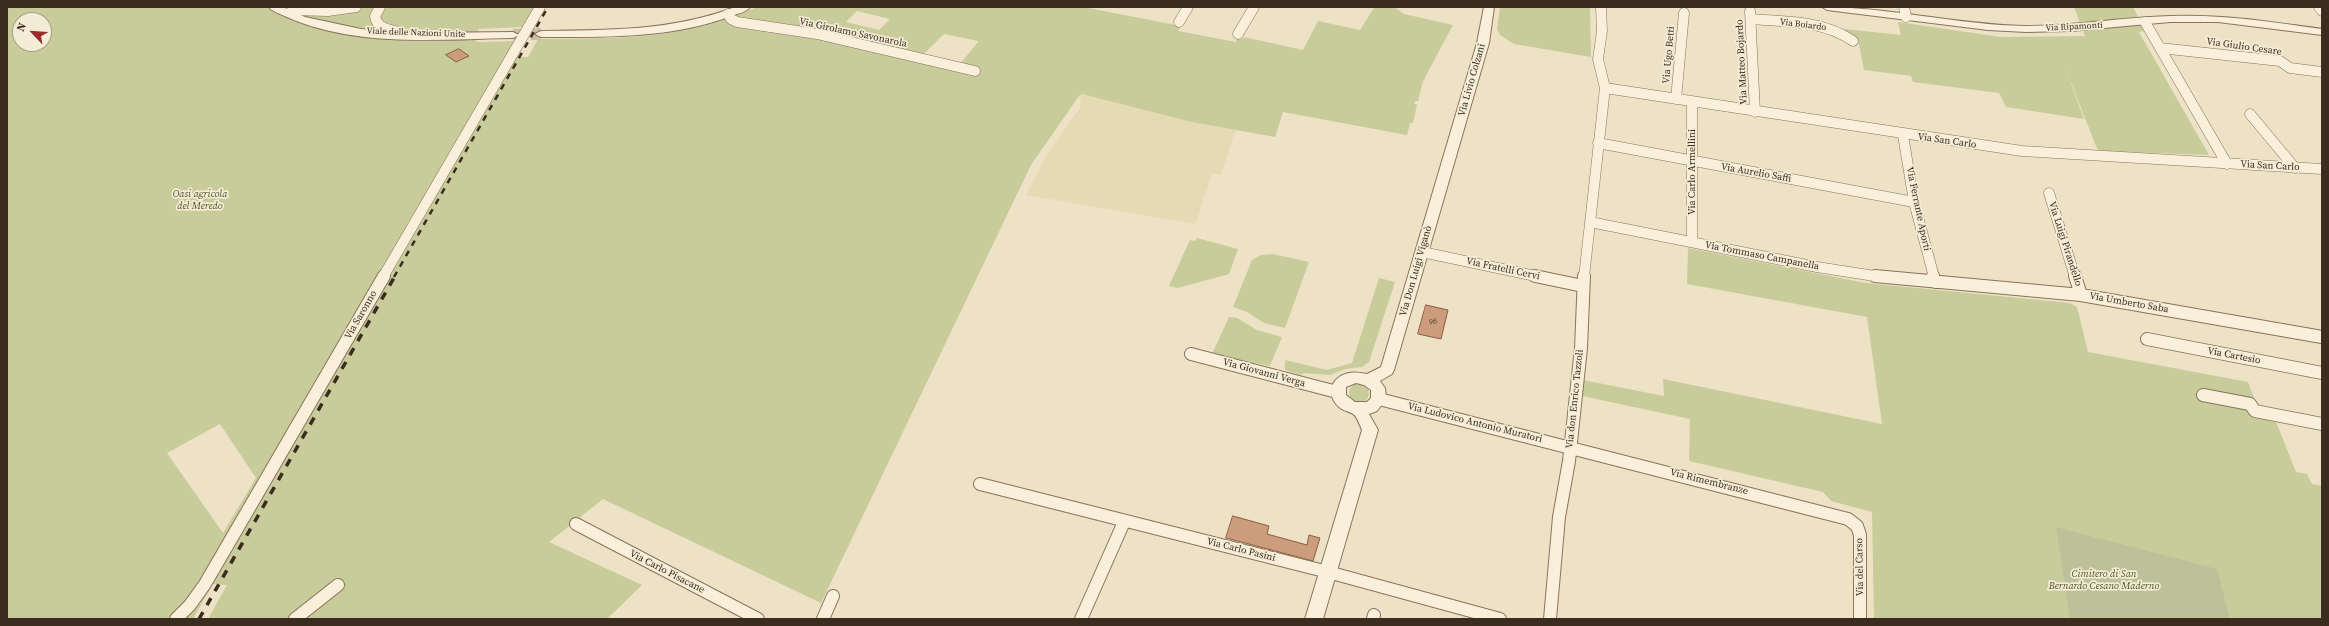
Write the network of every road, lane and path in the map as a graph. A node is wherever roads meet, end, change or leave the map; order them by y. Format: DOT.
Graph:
graph roads {
  1 [pos="274,7"];
  2 [pos="356,7"];
  3 [pos="380,7"];
  4 [pos="540,7"];
  5 [pos="745,7"];
  6 [pos="1188,7"];
  7 [pos="1254,7"];
  8 [pos="1489,7"];
  9 [pos="1601,7"];
  10 [pos="1826,7"];
  11 [pos="2319,7"];
  12 [pos="289,8"];
  13 [pos="733,10"];
  14 [pos="2322,11"];
  15 [pos="1905,12"];
  16 [pos="1684,13"];
  17 [pos="1750,15"];
  18 [pos="1179,22"];
  19 [pos="2145,22"];
  20 [pos="395,31"];
  21 [pos="542,32"];
  22 [pos="2322,32"];
  23 [pos="1238,34"];
  24 [pos="1853,41"];
  25 [pos="2160,48"];
  26 [pos="975,71"];
  27 [pos="2322,72"];
  28 [pos="1605,88"];
  29 [pos="1676,98"];
  30 [pos="1692,102"];
  31 [pos="1755,112"];
  32 [pos="2250,114"];
  33 [pos="1903,135"];
  34 [pos="1598,143"];
  35 [pos="1451,153"];
  36 [pos="1692,162"];
  37 [pos="2227,164"];
  38 [pos="2295,168"];
  39 [pos="2322,169"];
  40 [pos="2049,193"];
  41 [pos="1914,202"];
  42 [pos="1590,222"];
  43 [pos="1692,242"];
  44 [pos="1422,252"];
  45 [pos="1935,282"];
  46 [pos="1584,286"];
  47 [pos="2081,295"];
  48 [pos="2322,336"];
  49 [pos="2147,339"];
  50 [pos="1191,354"];
  51 [pos="2322,373"];
  52 [pos="1369,380"];
  53 [pos="1337,392"];
  54 [pos="2203,395"];
  55 [pos="1379,399"];
  56 [pos="1359,410"];
  57 [pos="2322,424"];
  58 [pos="1570,447"];
  59 [pos="980,484"];
  60 [pos="1848,519"];
  61 [pos="1124,522"];
  62 [pos="576,524"];
  63 [pos="1328,572"];
  64 [pos="338,586"];
  65 [pos="833,596"];
  66 [pos="176,619"];
  67 [pos="294,619"];
  68 [pos="758,619"];
  69 [pos="823,619"];
  70 [pos="1081,619"];
  71 [pos="1314,619"];
  72 [pos="1500,619"];
  73 [pos="1550,619"];
  74 [pos="1860,619"];
  1 -- 20 [label="street, Viale delle Nazioni Unite"];
  2 -- 12 [label="street, Viale delle Nazioni Unite"];
  3 -- 20 [label="street, Viale delle Nazioni Unite"];
  4 -- 66 [label="street, Via Saronno"];
  5 -- 13 [label="street"];
  6 -- 18 [label="street"];
  7 -- 23 [label="street"];
  8 -- 35 [label="street, Via Livio Colzani"];
  9 -- 28 [label="street"];
  10 -- 15 [label="street, Via Ripamonti"];
  11 -- 14 [label="street"];
  12 -- 20 [label="street, Viale delle Nazioni Unite"];
  13 -- 21 [label="street"];
  13 -- 26 [label="street, Via Girolamo Savonarola"];
  15 -- 19 [label="street, Via Ripamonti"];
  16 -- 29 [label="street, Via Ugo Betti"];
  17 -- 24 [label="street, Via Boiardo"];
  17 -- 31 [label="street, Via Matteo Bojardo"];
  19 -- 22 [label="street, Via Ripamonti"];
  19 -- 25 [label="street"];
  25 -- 27 [label="street, Via Giulio Cesare"];
  25 -- 37 [label="street"];
  28 -- 29 [label="street, Via San Carlo"];
  28 -- 34 [label="street, Via don Enrico Tazzoli"];
  29 -- 30 [label="street, Via San Carlo"];
  30 -- 31 [label="street, Via San Carlo"];
  30 -- 36 [label="street, Via Carlo Armellini"];
  31 -- 33 [label="street, Via San Carlo"];
  32 -- 38 [label="street"];
  33 -- 37 [label="street, Via San Carlo"];
  33 -- 41 [label="street, Via Ferrante Aporti"];
  34 -- 36 [label="street, Via Aurelio Saffi"];
  34 -- 42 [label="street, Via don Enrico Tazzoli"];
  35 -- 44 [label="street, Via Don Luigi Viganò"];
  36 -- 41 [label="street, Via Aurelio Saffi"];
  36 -- 43 [label="street, Via Carlo Armellini"];
  37 -- 38 [label="street, Via San Carlo"];
  38 -- 39 [label="street, Via San Carlo"];
  40 -- 47 [label="street, Via Luigi Pirandello"];
  41 -- 45 [label="street, Via Ferrante Aporti"];
  42 -- 43 [label="street, Via Tommaso Campanella"];
  42 -- 46 [label="street, Via don Enrico Tazzoli"];
  43 -- 45 [label="street, Via Tommaso Campanella"];
  44 -- 46 [label="street, Via Fratelli Cervi"];
  44 -- 52 [label="street, Via Don Luigi Viganò"];
  45 -- 47 [label="street, Via Umberto Saba"];
  46 -- 58 [label="street, Via don Enrico Tazzoli"];
  47 -- 48 [label="street, Via Umberto Saba"];
  49 -- 51 [label="street, Via Cartesio"];
  50 -- 53 [label="street, Via Giovanni Verga"];
  52 -- 53 [label="street"];
  52 -- 55 [label="street"];
  53 -- 56 [label="street"];
  54 -- 57 [label="street"];
  55 -- 56 [label="street"];
  55 -- 58 [label="street, Via Ludovico Antonio Muratori"];
  56 -- 63 [label="street"];
  58 -- 60 [label="street, Via Rimembranze"];
  58 -- 73 [label="street, Via don Enrico Tazzoli"];
  59 -- 61 [label="street, Via Carlo Pasini"];
  60 -- 74 [label="street, Via del Carso"];
  61 -- 63 [label="street, Via Carlo Pasini"];
  61 -- 70 [label="street"];
  62 -- 68 [label="street, Via Carlo Pisacane"];
  63 -- 71 [label="street"];
  63 -- 72 [label="street, Via Carlo Pasini"];
  64 -- 67 [label="street"];
  65 -- 69 [label="street"];
}
